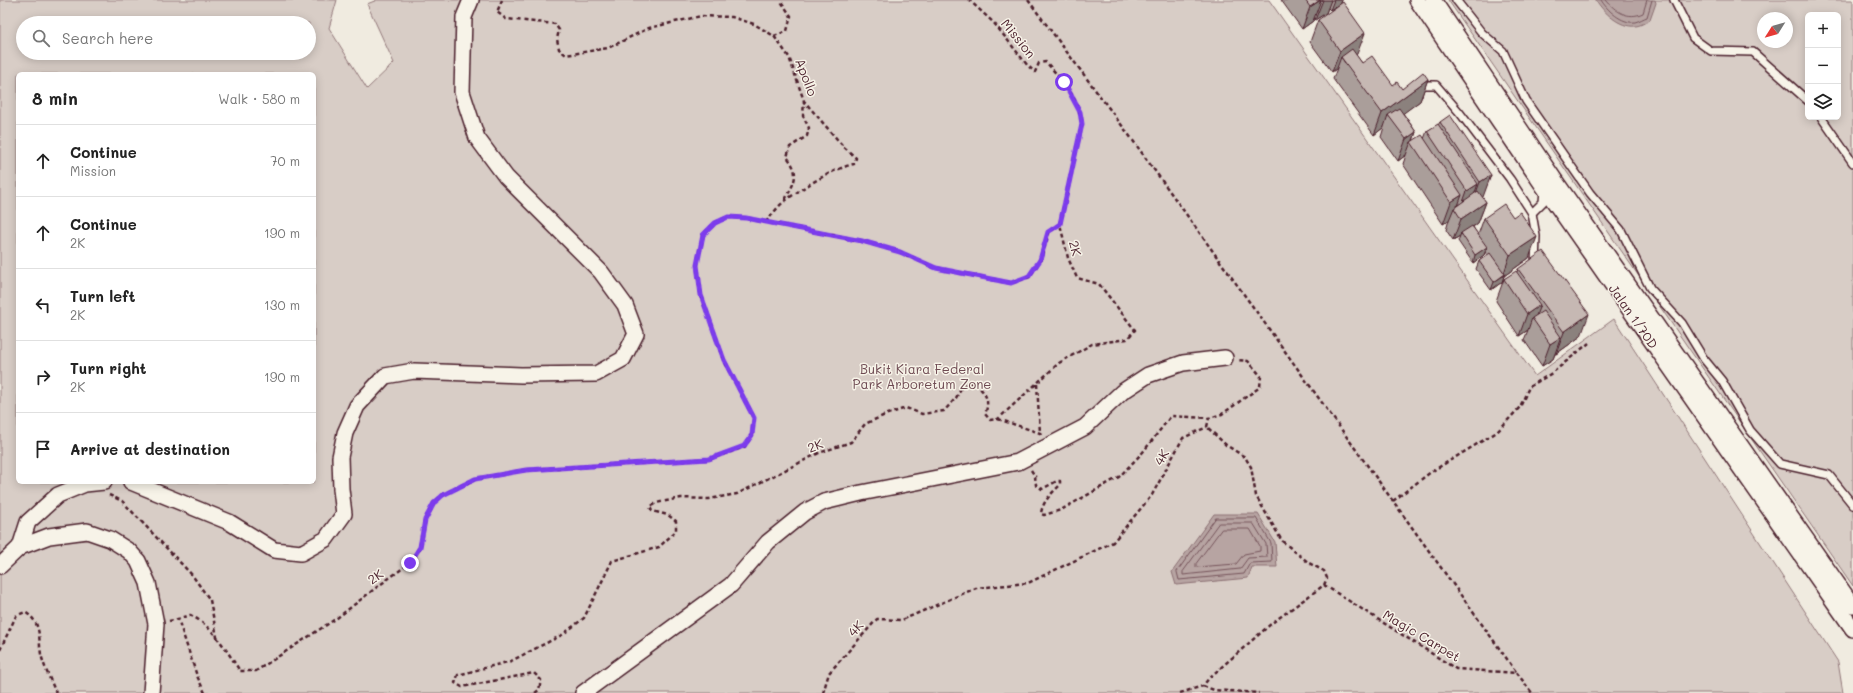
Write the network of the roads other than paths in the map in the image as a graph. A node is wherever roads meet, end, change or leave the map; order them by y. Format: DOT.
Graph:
graph roads {
  1 [pos="471,0"];
  2 [pos="1417,0"];
  3 [pos="1433,0"];
  4 [pos="1456,0"];
  5 [pos="1674,0"];
  6 [pos="1420,85"];
  7 [pos="1805,98"];
  8 [pos="1823,120"];
  9 [pos="1853,163"];
  10 [pos="1549,183"];
  11 [pos="1532,212"];
  12 [pos="1528,271"];
  13 [pos="1225,358"];
  14 [pos="85,484"];
  15 [pos="136,484"];
  16 [pos="1853,504"];
  17 [pos="20,548"];
  18 [pos="0,566"];
  19 [pos="1853,606"];
  20 [pos="1853,630"];
  21 [pos="151,693"];
  22 [pos="583,693"];
  1 -- 15 [label="street"];
  2 -- 10 [label="street, Jalan 1/70D"];
  3 -- 10 [label="street, Jalan 1/70D"];
  4 -- 16 [label="lane"];
  5 -- 7 [label="lane"];
  6 -- 11 [label="lane"];
  8 -- 9 [label="lane"];
  10 -- 11 [label="lane"];
  10 -- 19 [label="street, Jalan 1/70D"];
  10 -- 20 [label="street, Jalan 1/70D"];
  11 -- 12 [label="lane"];
  13 -- 22 [label="street"];
  14 -- 17 [label="street"];
  17 -- 18 [label="street"];
  17 -- 21 [label="street"];
}
